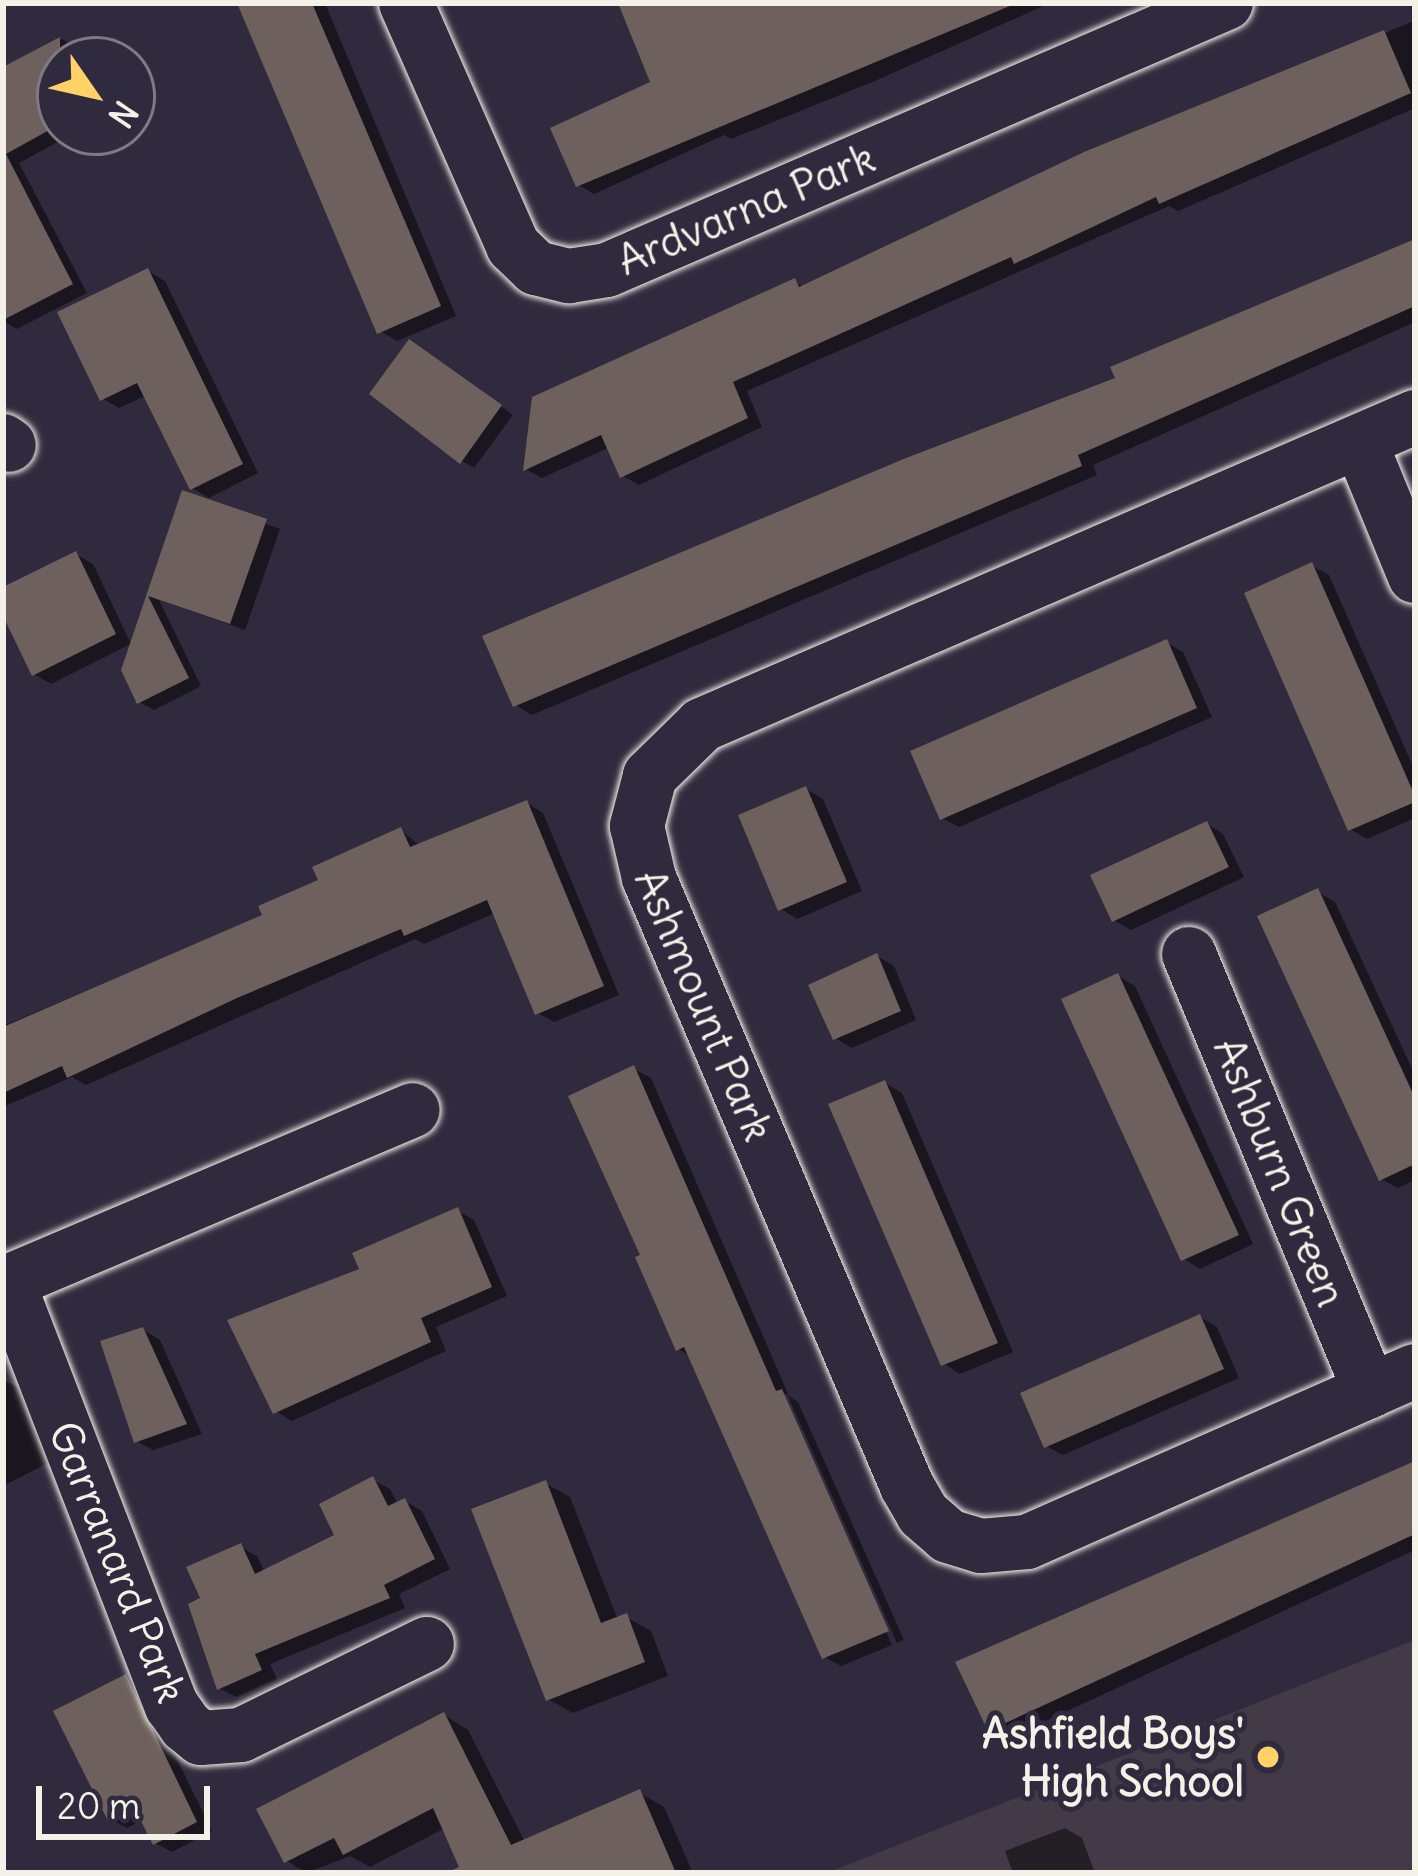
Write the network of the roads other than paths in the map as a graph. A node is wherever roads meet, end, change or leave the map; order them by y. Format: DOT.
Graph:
graph roads {
  1 [pos="406,3"];
  2 [pos="1226,3"];
  3 [pos="1415,417"];
  4 [pos="1360,442"];
  5 [pos="1415,576"];
  6 [pos="1190,954"];
  7 [pos="413,1110"];
  8 [pos="6,1283"];
  9 [pos="1393,1381"];
  10 [pos="427,1644"];
  1 -- 2 [label="street, Ardvarna Park"];
  3 -- 4 [label="street, Ashmount Park"];
  4 -- 5 [label="street"];
  4 -- 9 [label="street, Ashmount Park"];
  6 -- 9 [label="street, Ashburn Green"];
  7 -- 8 [label="street, Garranard Park"];
  8 -- 10 [label="street, Garranard Park"];
}
